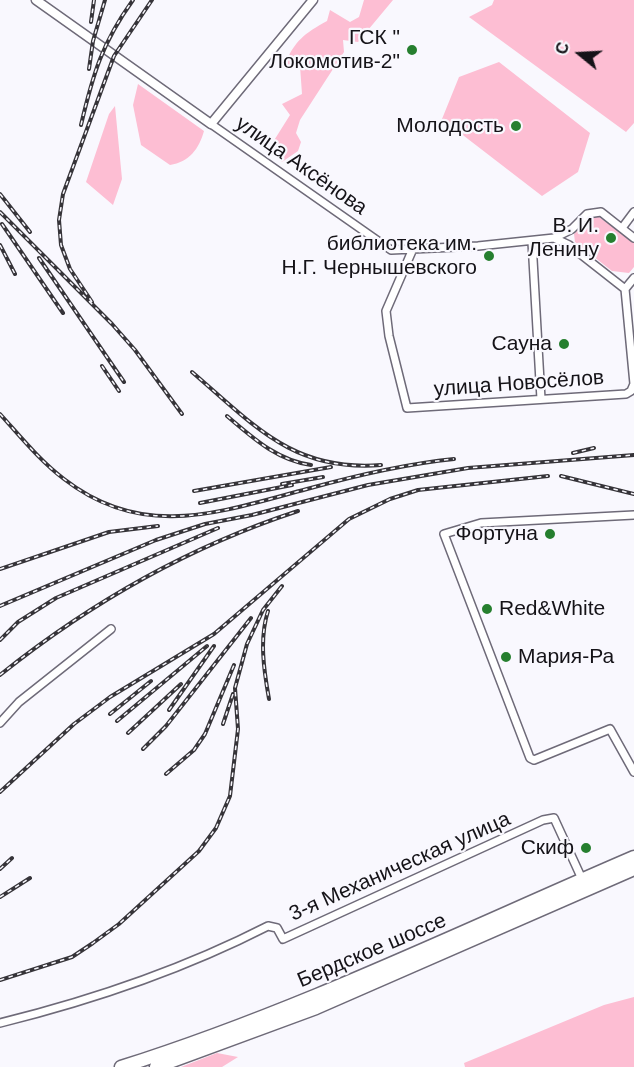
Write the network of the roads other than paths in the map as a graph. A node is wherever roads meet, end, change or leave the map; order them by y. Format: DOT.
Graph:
graph roads {
  1 [pos="36,0"];
  2 [pos="313,0"];
  3 [pos="211,124"];
  4 [pos="634,212"];
  5 [pos="622,228"];
  6 [pos="554,238"];
  7 [pos="634,238"];
  8 [pos="532,242"];
  9 [pos="412,251"];
  10 [pos="634,278"];
  11 [pos="626,289"];
  12 [pos="541,399"];
  13 [pos="634,515"];
  14 [pos="111,629"];
  15 [pos="0,723"];
  16 [pos="634,772"];
  17 [pos="634,857"];
  18 [pos="634,869"];
  19 [pos="582,879"];
  20 [pos="0,1023"];
  21 [pos="121,1067"];
  22 [pos="156,1067"];
  1 -- 3 [label="street, улица Аксёнова"];
  2 -- 3 [label="street"];
  3 -- 9 [label="street, улица Аксёнова"];
  4 -- 5 [label="street"];
  5 -- 6 [label="street, улица Аксёнова"];
  5 -- 7 [label="street, улица Аксёнова"];
  6 -- 8 [label="street, улица Аксёнова"];
  6 -- 11 [label="street"];
  8 -- 9 [label="street, улица Аксёнова"];
  8 -- 12 [label="street"];
  9 -- 12 [label="street, улица Новосёлов"];
  10 -- 11 [label="street"];
  11 -- 12 [label="street, улица Новосёлов"];
  13 -- 16 [label="street"];
  14 -- 15 [label="street"];
  17 -- 19 [label="highway, Бердское шоссе"];
  18 -- 22 [label="highway, Бердское шоссе"];
  19 -- 20 [label="street, 3-я Механическая улица"];
  19 -- 21 [label="highway, Бердское шоссе"];
}
